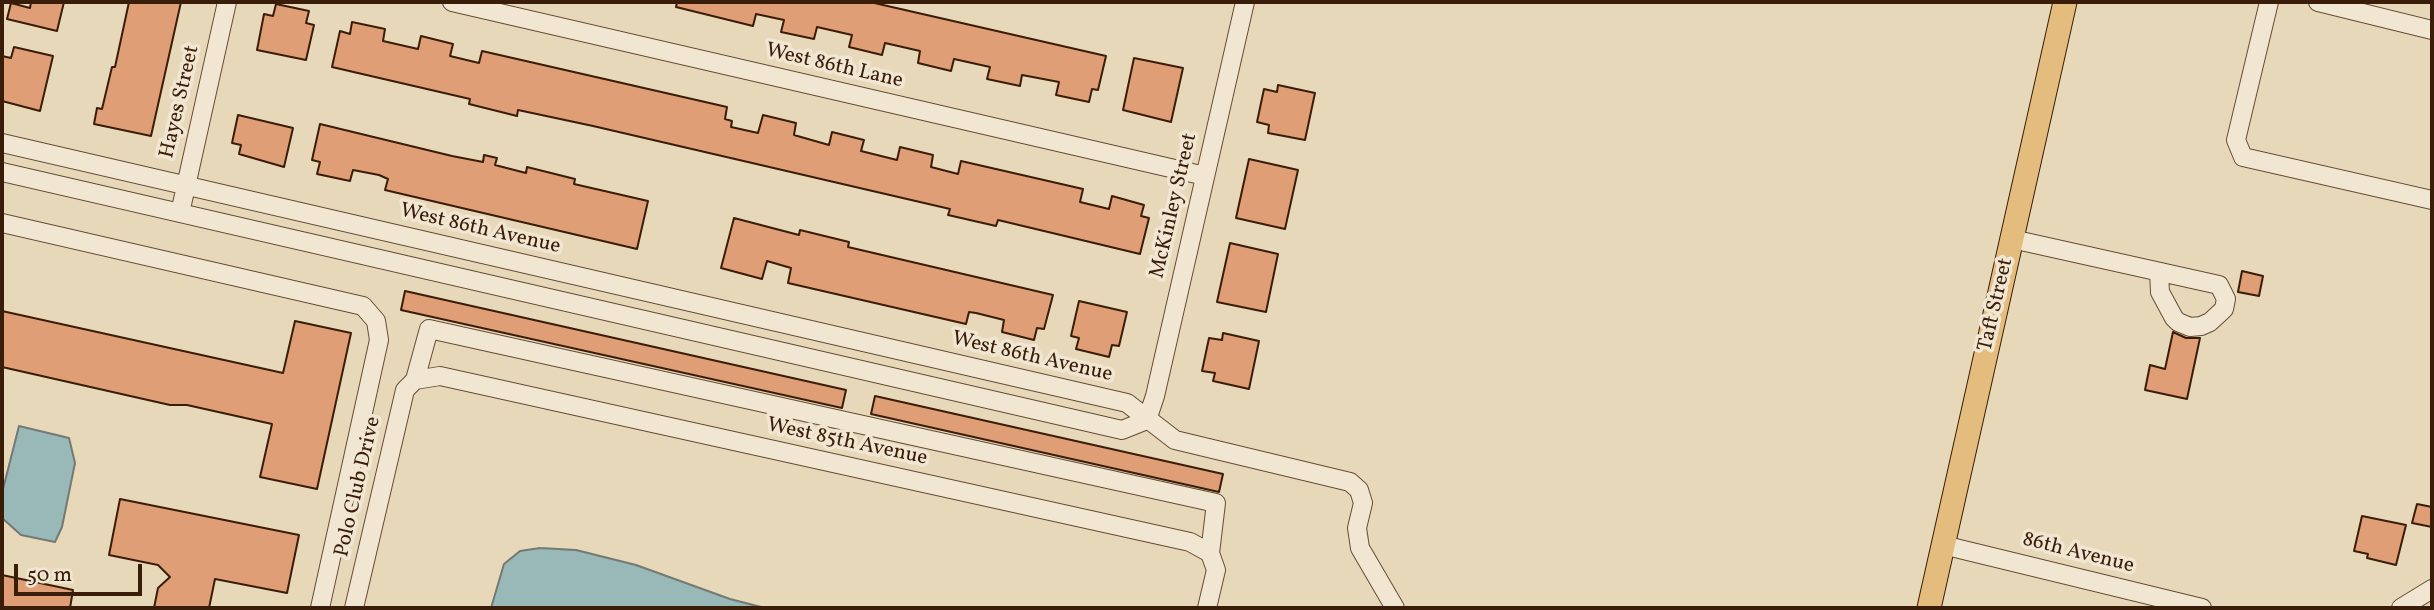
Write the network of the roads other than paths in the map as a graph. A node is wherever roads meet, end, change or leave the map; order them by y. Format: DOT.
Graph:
graph roads {
  1 [pos="227,2"];
  2 [pos="452,2"];
  3 [pos="1245,2"];
  4 [pos="2065,2"];
  5 [pos="2270,2"];
  6 [pos="2318,2"];
  7 [pos="2343,4"];
  8 [pos="2384,10"];
  9 [pos="2432,30"];
  10 [pos="2,143"];
  11 [pos="2,172"];
  12 [pos="1205,176"];
  13 [pos="185,186"];
  14 [pos="2432,200"];
  15 [pos="180,213"];
  16 [pos="2,223"];
  17 [pos="2012,239"];
  18 [pos="2159,272"];
  19 [pos="415,380"];
  20 [pos="1147,420"];
  21 [pos="1943,545"];
  22 [pos="1210,553"];
  23 [pos="2432,589"];
  24 [pos="2409,606"];
  25 [pos="320,608"];
  26 [pos="354,608"];
  27 [pos="1207,608"];
  28 [pos="1395,608"];
  29 [pos="1929,608"];
  30 [pos="2202,608"];
  1 -- 13 [label="street, Hayes Street"];
  2 -- 12 [label="street, West 86th Lane"];
  3 -- 12 [label="street, McKinley Street"];
  4 -- 17 [label="main road, Taft Street"];
  5 -- 14 [label="street"];
  6 -- 7 [label="street"];
  7 -- 8 [label="street"];
  8 -- 9 [label="street"];
  10 -- 13 [label="street, West 86th Avenue"];
  11 -- 15 [label="street"];
  12 -- 20 [label="street, McKinley Street"];
  13 -- 15 [label="street, Hayes Street"];
  13 -- 20 [label="street, West 86th Avenue"];
  15 -- 20 [label="street"];
  16 -- 25 [label="street"];
  17 -- 18 [label="street"];
  17 -- 21 [label="main road, Taft Street"];
  19 -- 22 [label="street, West 85th Avenue"];
  19 -- 22 [label="street, Polo Club Drive"];
  19 -- 26 [label="street, Polo Club Drive"];
  20 -- 28 [label="street, West 86th Avenue"];
  21 -- 29 [label="main road, Taft Street"];
  21 -- 30 [label="street, 86th Avenue"];
  22 -- 27 [label="street"];
  23 -- 24 [label="street"];
}
